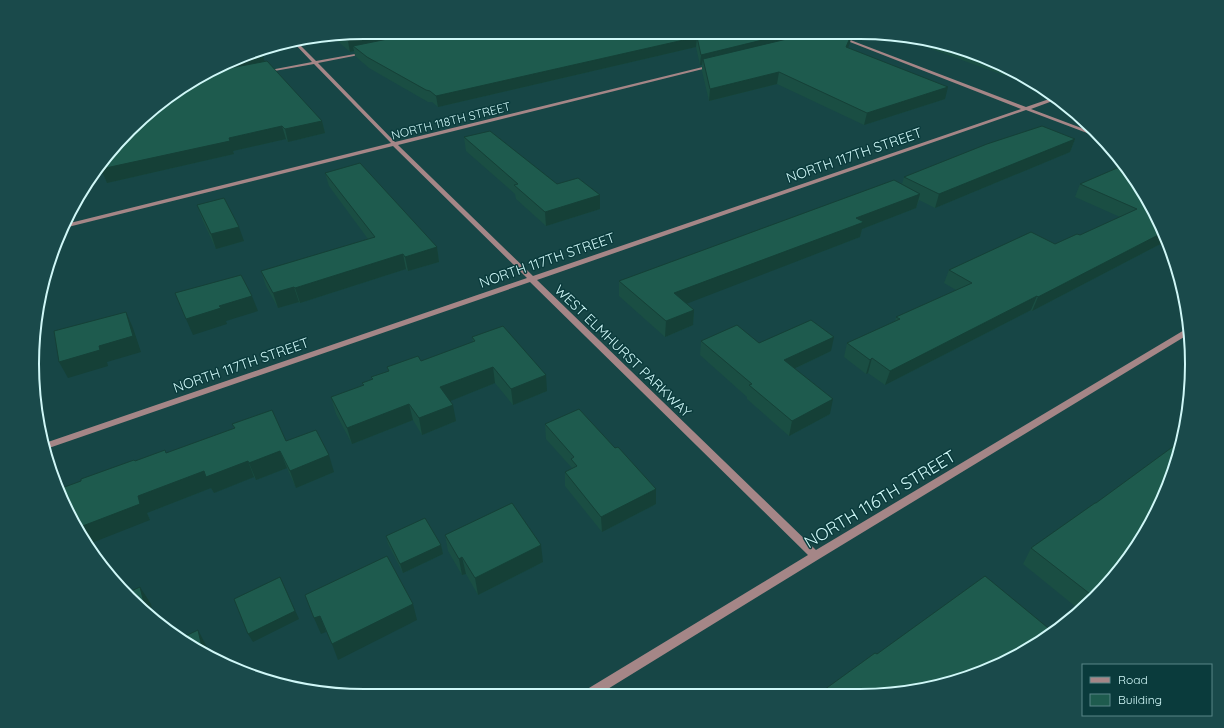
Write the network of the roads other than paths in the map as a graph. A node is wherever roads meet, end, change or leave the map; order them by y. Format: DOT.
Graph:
graph roads {
  1 [pos="841,39"];
  2 [pos="299,46"];
  3 [pos="368,52"];
  4 [pos="315,62"];
  5 [pos="719,64"];
  6 [pos="260,73"];
  7 [pos="1050,101"];
  8 [pos="1028,109"];
  9 [pos="1089,133"];
  10 [pos="395,145"];
  11 [pos="71,225"];
  12 [pos="532,280"];
  13 [pos="1183,334"];
  14 [pos="49,445"];
  15 [pos="815,556"];
  16 [pos="598,689"];
  1 -- 8 [label="street"];
  2 -- 4 [label="street, WEST ELMHURST PARKWAY"];
  3 -- 4 [label="street"];
  4 -- 6 [label="street"];
  4 -- 10 [label="street, WEST ELMHURST PARKWAY"];
  5 -- 10 [label="street, NORTH 118TH STREET"];
  7 -- 8 [label="street, NORTH 117TH STREET"];
  8 -- 9 [label="street"];
  8 -- 12 [label="street, NORTH 117TH STREET"];
  10 -- 11 [label="street, NORTH 118TH STREET"];
  10 -- 12 [label="street, WEST ELMHURST PARKWAY"];
  12 -- 14 [label="street, NORTH 117TH STREET"];
  12 -- 15 [label="street, WEST ELMHURST PARKWAY"];
  13 -- 15 [label="street, NORTH 116TH STREET"];
  15 -- 16 [label="street, NORTH 116TH STREET"];
}
